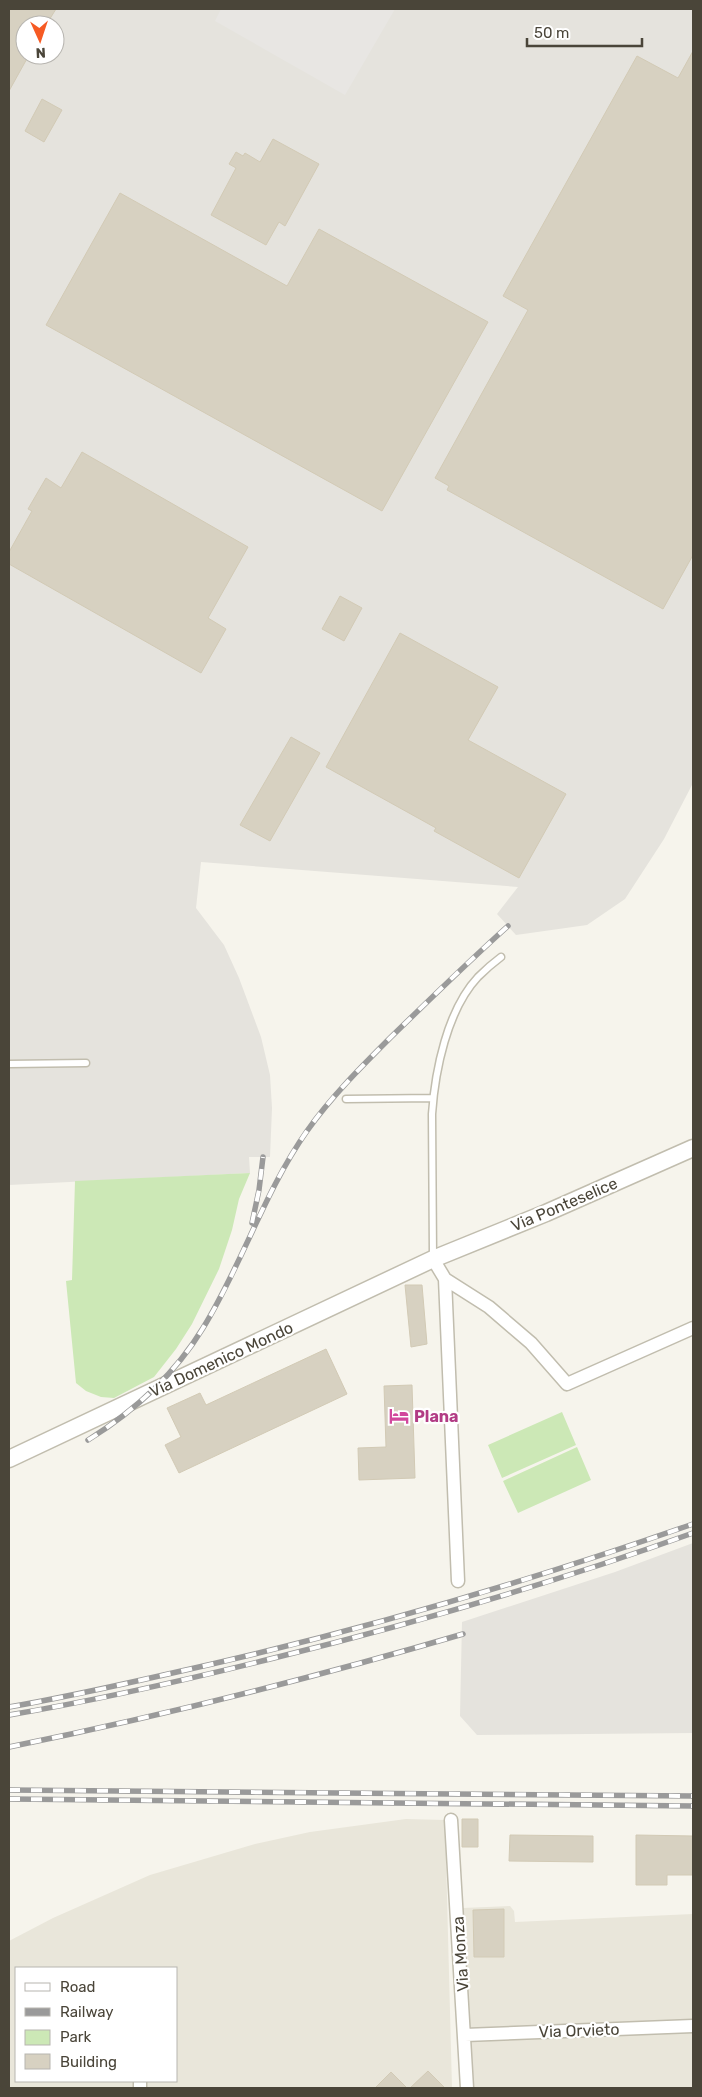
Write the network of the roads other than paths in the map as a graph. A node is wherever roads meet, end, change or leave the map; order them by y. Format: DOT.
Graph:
graph roads {
  1 [pos="501,957"];
  2 [pos="86,1063"];
  3 [pos="9,1064"];
  4 [pos="433,1098"];
  5 [pos="346,1100"];
  6 [pos="693,1148"];
  7 [pos="433,1258"];
  8 [pos="445,1279"];
  9 [pos="693,1328"];
  10 [pos="9,1459"];
  11 [pos="458,1581"];
  12 [pos="452,1820"];
  13 [pos="693,2026"];
  14 [pos="465,2035"];
  15 [pos="467,2088"];
  1 -- 4 [label="lane"];
  2 -- 3 [label="lane"];
  4 -- 5 [label="lane"];
  4 -- 7 [label="lane"];
  6 -- 7 [label="street, Via Ponteselice"];
  7 -- 8 [label="street"];
  7 -- 10 [label="street, Via Domenico Mondo"];
  8 -- 9 [label="street"];
  8 -- 11 [label="street"];
  12 -- 14 [label="street, Via Monza"];
  13 -- 14 [label="street, Via Orvieto"];
  14 -- 15 [label="street, Via Monza"];
}
